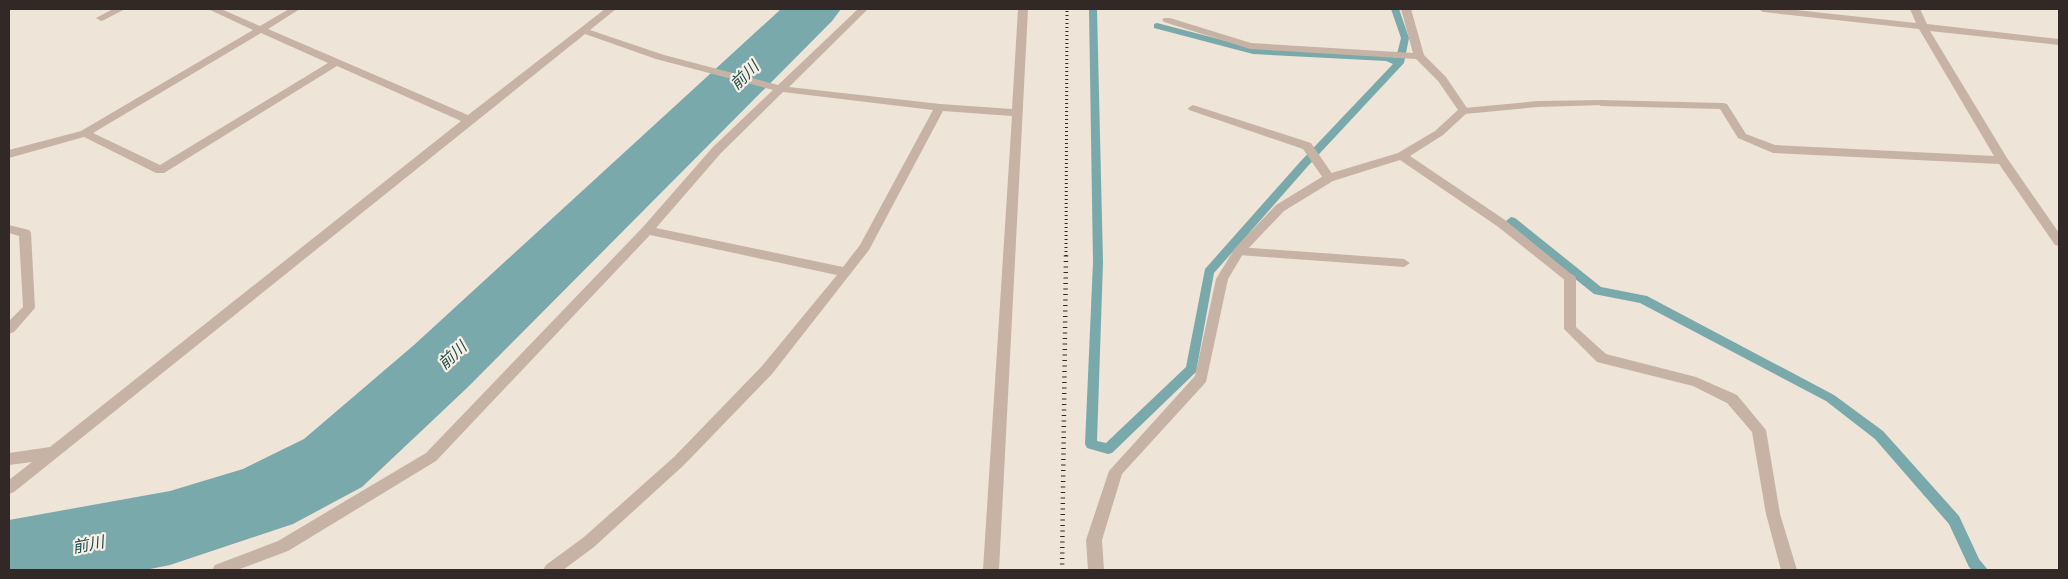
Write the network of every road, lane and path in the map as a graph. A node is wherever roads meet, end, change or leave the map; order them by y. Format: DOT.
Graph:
graph roads {
  1 [pos="120,9"];
  2 [pos="213,9"];
  3 [pos="295,9"];
  4 [pos="612,9"];
  5 [pos="863,9"];
  6 [pos="1023,9"];
  7 [pos="1406,9"];
  8 [pos="1763,9"];
  9 [pos="1915,9"];
  10 [pos="101,18"];
  11 [pos="1167,20"];
  12 [pos="1923,26"];
  13 [pos="262,30"];
  14 [pos="584,31"];
  15 [pos="2059,42"];
  16 [pos="1417,56"];
  17 [pos="337,62"];
  18 [pos="781,89"];
  19 [pos="940,107"];
  20 [pos="1193,108"];
  21 [pos="1464,111"];
  22 [pos="1017,113"];
  23 [pos="469,120"];
  24 [pos="85,134"];
  25 [pos="9,154"];
  26 [pos="1402,156"];
  27 [pos="2002,160"];
  28 [pos="1327,175"];
  29 [pos="9,229"];
  30 [pos="647,230"];
  31 [pos="2059,242"];
  32 [pos="1239,251"];
  33 [pos="1404,263"];
  34 [pos="846,272"];
  35 [pos="9,330"];
  36 [pos="53,453"];
  37 [pos="9,459"];
  38 [pos="9,488"];
  39 [pos="220,570"];
  40 [pos="551,570"];
  41 [pos="991,570"];
  42 [pos="1096,570"];
  43 [pos="1789,570"];
  1 -- 10 [label="street"];
  2 -- 13 [label="street"];
  3 -- 13 [label="street"];
  4 -- 14 [label="street"];
  5 -- 18 [label="street"];
  6 -- 22 [label="street"];
  7 -- 16 [label="street"];
  8 -- 12 [label="street"];
  9 -- 12 [label="street"];
  11 -- 16 [label="street"];
  12 -- 15 [label="street"];
  12 -- 27 [label="street"];
  13 -- 17 [label="street"];
  13 -- 24 [label="street"];
  14 -- 18 [label="street"];
  14 -- 23 [label="street"];
  16 -- 21 [label="street"];
  17 -- 23 [label="street"];
  17 -- 24 [label="street"];
  18 -- 19 [label="street"];
  18 -- 30 [label="street"];
  19 -- 22 [label="street"];
  19 -- 34 [label="street"];
  20 -- 28 [label="street"];
  21 -- 26 [label="street"];
  21 -- 27 [label="street"];
  22 -- 41 [label="street"];
  23 -- 36 [label="street"];
  24 -- 25 [label="street"];
  26 -- 28 [label="street"];
  26 -- 43 [label="street"];
  27 -- 31 [label="street"];
  28 -- 32 [label="street"];
  29 -- 35 [label="street"];
  30 -- 34 [label="street"];
  30 -- 39 [label="street"];
  32 -- 33 [label="street"];
  32 -- 42 [label="street"];
  34 -- 40 [label="street"];
  36 -- 37 [label="street"];
  36 -- 38 [label="street"];
}
